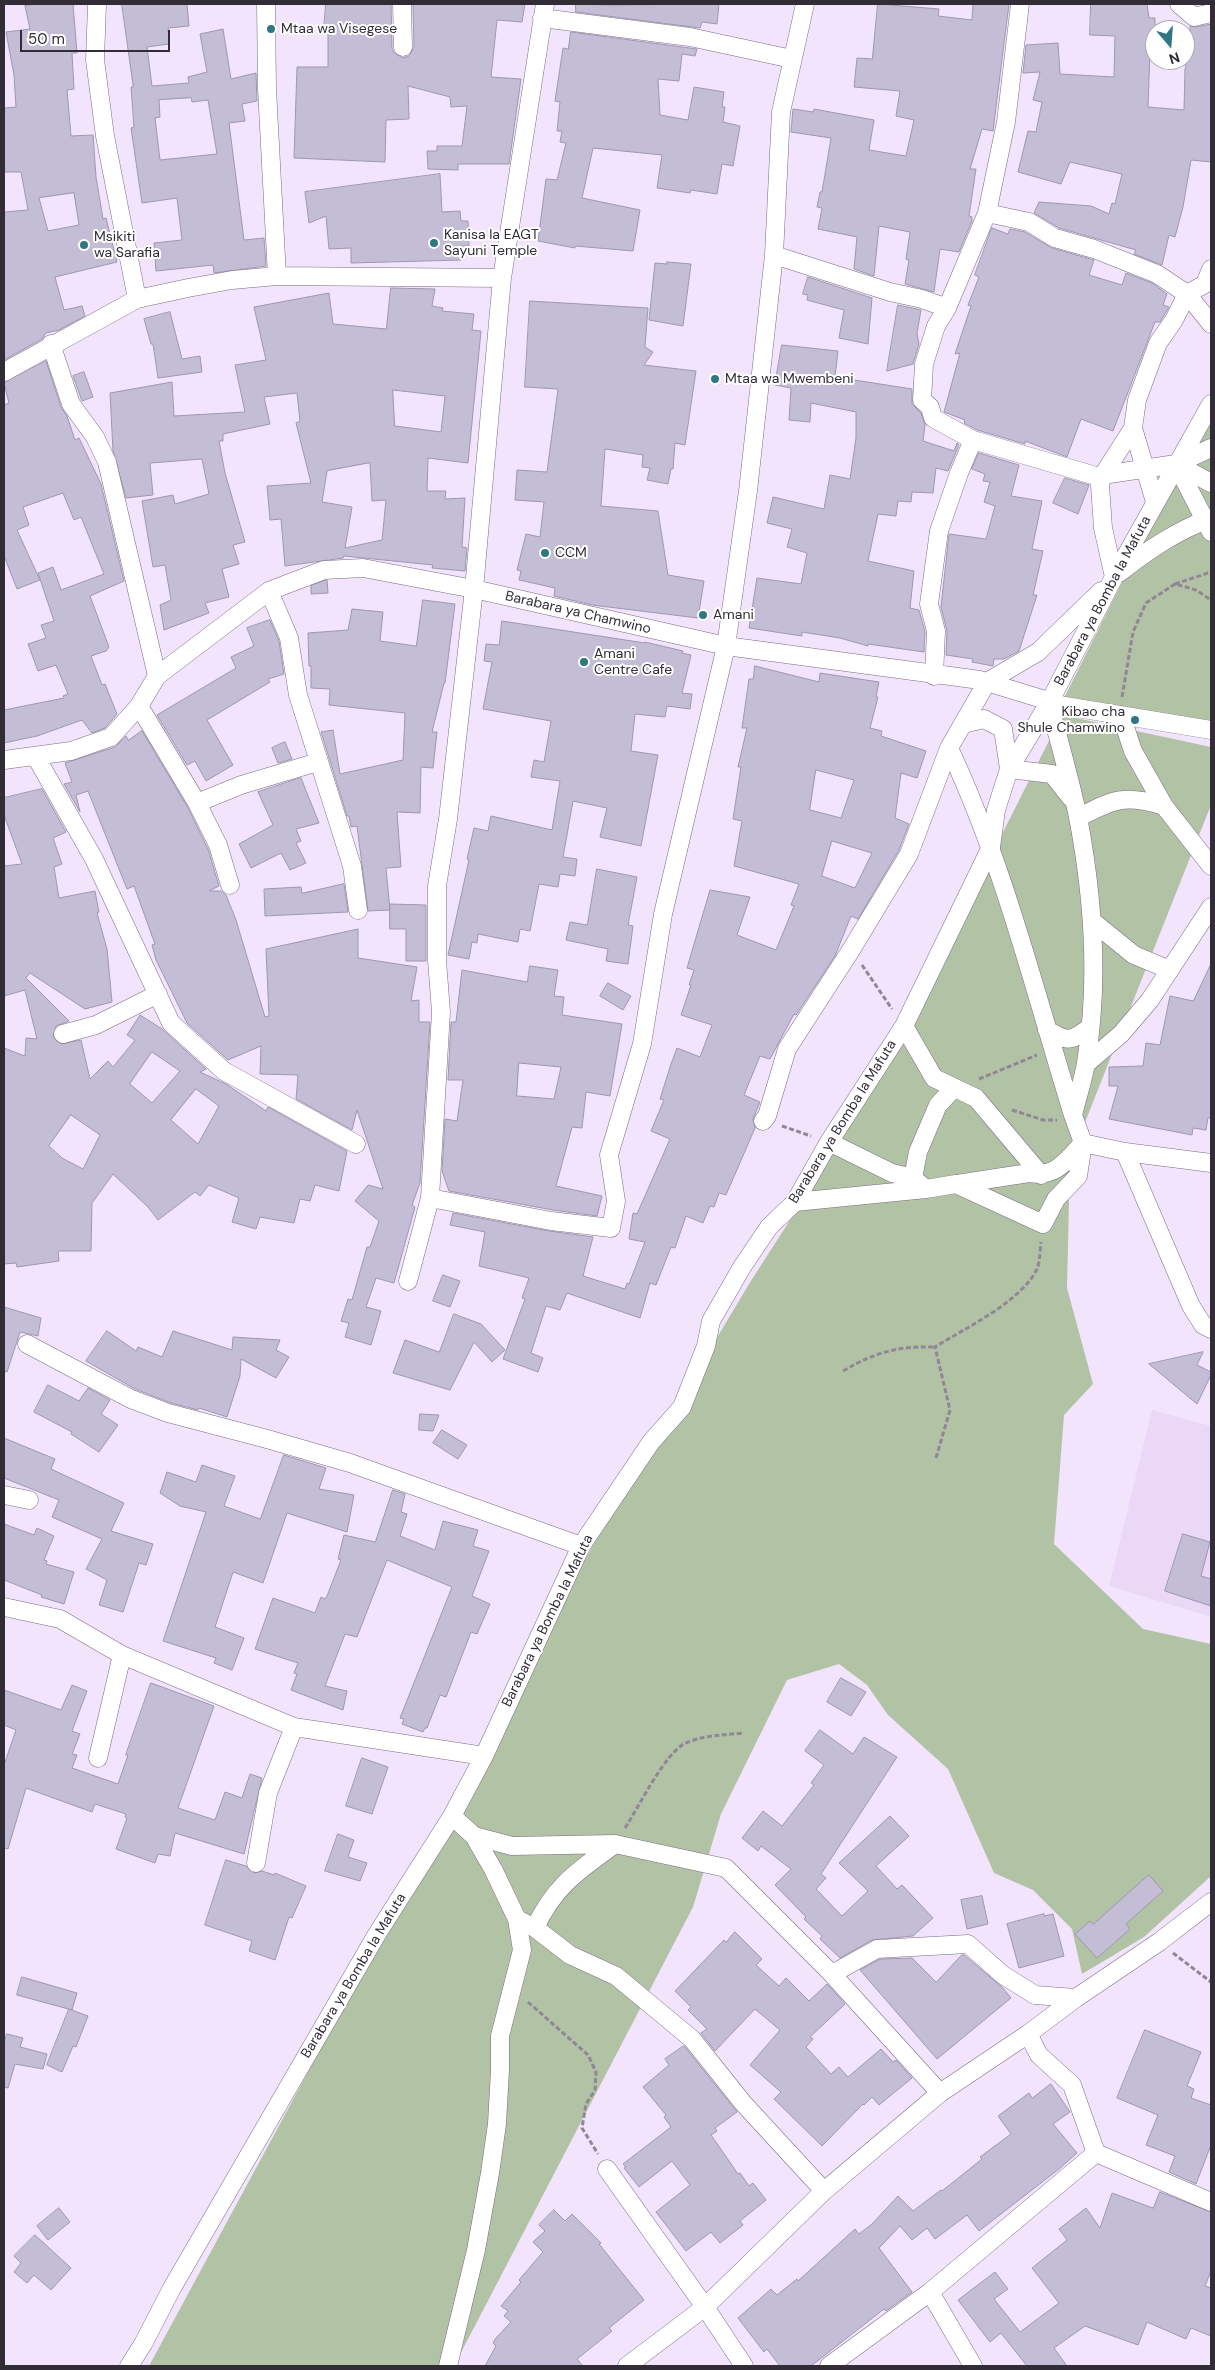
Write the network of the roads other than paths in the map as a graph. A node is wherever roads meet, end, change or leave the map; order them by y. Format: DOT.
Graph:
graph roads {
  1 [pos="97,4"];
  2 [pos="266,4"];
  3 [pos="402,4"];
  4 [pos="805,4"];
  5 [pos="1020,4"];
  6 [pos="1179,4"];
  7 [pos="544,11"];
  8 [pos="1211,13"];
  9 [pos="403,47"];
  10 [pos="792,59"];
  11 [pos="987,212"];
  12 [pos="774,254"];
  13 [pos="1211,269"];
  14 [pos="277,276"];
  15 [pos="502,278"];
  16 [pos="1187,294"];
  17 [pos="136,299"];
  18 [pos="947,308"];
  19 [pos="1211,324"];
  20 [pos="51,344"];
  21 [pos="4,372"];
  22 [pos="1211,404"];
  23 [pos="1133,428"];
  24 [pos="973,440"];
  25 [pos="1211,448"];
  26 [pos="1176,464"];
  27 [pos="1147,469"];
  28 [pos="1103,476"];
  29 [pos="1211,483"];
  30 [pos="1155,502"];
  31 [pos="1210,524"];
  32 [pos="1114,577"];
  33 [pos="474,589"];
  34 [pos="269,592"];
  35 [pos="726,646"];
  36 [pos="157,676"];
  37 [pos="934,676"];
  38 [pos="987,682"];
  39 [pos="1049,703"];
  40 [pos="139,706"];
  41 [pos="1121,716"];
  42 [pos="963,724"];
  43 [pos="1211,730"];
  44 [pos="949,748"];
  45 [pos="36,757"];
  46 [pos="4,760"];
  47 [pos="318,762"];
  48 [pos="1009,769"];
  49 [pos="197,802"];
  50 [pos="1164,806"];
  51 [pos="1076,810"];
  52 [pos="991,847"];
  53 [pos="1211,866"];
  54 [pos="230,885"];
  55 [pos="1211,907"];
  56 [pos="358,910"];
  57 [pos="1092,921"];
  58 [pos="1170,970"];
  59 [pos="158,994"];
  60 [pos="904,1026"];
  61 [pos="1090,1027"];
  62 [pos="1047,1030"];
  63 [pos="62,1034"];
  64 [pos="1086,1064"];
  65 [pos="954,1088"];
  66 [pos="1074,1118"];
  67 [pos="763,1121"];
  68 [pos="828,1142"];
  69 [pos="1083,1143"];
  70 [pos="356,1144"];
  71 [pos="1125,1152"];
  72 [pos="1211,1163"];
  73 [pos="1041,1175"];
  74 [pos="913,1178"];
  75 [pos="956,1184"];
  76 [pos="926,1189"];
  77 [pos="430,1198"];
  78 [pos="794,1202"];
  79 [pos="408,1281"];
  80 [pos="1211,1329"];
  81 [pos="27,1344"];
  82 [pos="4,1495"];
  83 [pos="28,1500"];
  84 [pos="581,1546"];
  85 [pos="4,1607"];
  86 [pos="122,1656"];
  87 [pos="294,1727"];
  88 [pos="484,1756"];
  89 [pos="98,1758"];
  90 [pos="452,1816"];
  91 [pos="474,1836"];
  92 [pos="615,1844"];
  93 [pos="256,1863"];
  94 [pos="1211,1902"];
  95 [pos="517,1919"];
  96 [pos="535,1928"];
  97 [pos="832,1974"];
  98 [pos="1076,1998"];
  99 [pos="1028,2034"];
  100 [pos="940,2093"];
  101 [pos="1096,2153"];
  102 [pos="607,2168"];
  103 [pos="824,2191"];
  104 [pos="1211,2202"];
  105 [pos="930,2292"];
  106 [pos="705,2307"];
  107 [pos="129,2366"];
  108 [pos="448,2366"];
  109 [pos="627,2366"];
  110 [pos="744,2366"];
  111 [pos="829,2366"];
  112 [pos="973,2366"];
  1 -- 17 [label="street"];
  2 -- 14 [label="street"];
  3 -- 9 [label="street"];
  4 -- 10 [label="street"];
  5 -- 11 [label="street"];
  6 -- 8 [label="street"];
  7 -- 10 [label="street"];
  7 -- 15 [label="street"];
  10 -- 12 [label="street"];
  11 -- 16 [label="street"];
  11 -- 18 [label="street"];
  12 -- 18 [label="street"];
  12 -- 35 [label="street"];
  13 -- 16 [label="street"];
  14 -- 15 [label="street"];
  14 -- 17 [label="street"];
  15 -- 33 [label="street"];
  16 -- 19 [label="street"];
  16 -- 23 [label="street"];
  17 -- 20 [label="street"];
  18 -- 24 [label="street"];
  20 -- 21 [label="street"];
  20 -- 36 [label="street"];
  22 -- 26 [label="street, Barabara ya Bomba la Mafuta"];
  23 -- 27 [label="street"];
  23 -- 28 [label="street"];
  24 -- 28 [label="street"];
  24 -- 37 [label="street"];
  25 -- 26 [label="street"];
  26 -- 27 [label="street"];
  26 -- 29 [label="street"];
  26 -- 30 [label="street, Barabara ya Bomba la Mafuta"];
  26 -- 31 [label="street"];
  27 -- 28 [label="street"];
  27 -- 30 [label="street"];
  28 -- 32 [label="street"];
  30 -- 32 [label="street, Barabara ya Bomba la Mafuta"];
  31 -- 32 [label="street"];
  32 -- 38 [label="street"];
  32 -- 39 [label="street, Barabara ya Bomba la Mafuta"];
  33 -- 34 [label="street, Barabara ya Chamwino"];
  33 -- 35 [label="street, Barabara ya Chamwino"];
  33 -- 77 [label="street"];
  34 -- 36 [label="street, Barabara ya Chamwino"];
  34 -- 47 [label="street"];
  35 -- 37 [label="street, Barabara ya Chamwino"];
  35 -- 77 [label="street"];
  36 -- 40 [label="street, Barabara ya Chamwino"];
  37 -- 38 [label="street, Barabara ya Chamwino"];
  38 -- 39 [label="street, Barabara ya Chamwino"];
  38 -- 42 [label="street"];
  39 -- 41 [label="street, Barabara ya Chamwino"];
  39 -- 48 [label="street, Barabara ya Bomba la Mafuta"];
  39 -- 51 [label="street"];
  40 -- 45 [label="street, Barabara ya Chamwino"];
  40 -- 49 [label="street"];
  41 -- 43 [label="street, Barabara ya Chamwino"];
  41 -- 50 [label="street"];
  42 -- 44 [label="street"];
  42 -- 48 [label="street"];
  44 -- 52 [label="street"];
  44 -- 67 [label="street"];
  45 -- 46 [label="street, Barabara ya Chamwino"];
  45 -- 59 [label="street"];
  47 -- 49 [label="street"];
  47 -- 56 [label="street"];
  48 -- 51 [label="street"];
  48 -- 52 [label="street, Barabara ya Bomba la Mafuta"];
  49 -- 54 [label="street"];
  50 -- 51 [label="street"];
  50 -- 53 [label="street"];
  51 -- 57 [label="street"];
  52 -- 60 [label="street, Barabara ya Bomba la Mafuta"];
  52 -- 62 [label="street"];
  55 -- 58 [label="street"];
  57 -- 58 [label="street"];
  57 -- 61 [label="street"];
  58 -- 64 [label="street"];
  59 -- 63 [label="street"];
  59 -- 70 [label="street"];
  60 -- 65 [label="street"];
  60 -- 68 [label="street, Barabara ya Bomba la Mafuta"];
  61 -- 62 [label="street"];
  61 -- 64 [label="street"];
  62 -- 66 [label="street"];
  64 -- 66 [label="street"];
  65 -- 73 [label="street"];
  65 -- 74 [label="street"];
  66 -- 69 [label="street"];
  68 -- 74 [label="street"];
  68 -- 78 [label="street, Barabara ya Bomba la Mafuta"];
  69 -- 71 [label="street"];
  69 -- 73 [label="street"];
  69 -- 75 [label="street"];
  71 -- 72 [label="street"];
  71 -- 80 [label="street"];
  73 -- 75 [label="street"];
  74 -- 76 [label="street"];
  75 -- 76 [label="street"];
  76 -- 78 [label="street"];
  77 -- 79 [label="street"];
  78 -- 84 [label="street, Barabara ya Bomba la Mafuta"];
  81 -- 84 [label="street"];
  82 -- 83 [label="street"];
  84 -- 88 [label="street, Barabara ya Bomba la Mafuta"];
  85 -- 86 [label="street"];
  86 -- 87 [label="street"];
  86 -- 89 [label="street"];
  87 -- 88 [label="street"];
  87 -- 93 [label="street"];
  88 -- 90 [label="street, Barabara ya Bomba la Mafuta"];
  90 -- 91 [label="street"];
  90 -- 107 [label="street, Barabara ya Bomba la Mafuta"];
  91 -- 92 [label="street"];
  91 -- 95 [label="street"];
  92 -- 96 [label="street"];
  92 -- 97 [label="street"];
  94 -- 98 [label="street"];
  95 -- 96 [label="street"];
  95 -- 108 [label="street"];
  96 -- 103 [label="street"];
  97 -- 98 [label="street"];
  97 -- 100 [label="street"];
  98 -- 99 [label="street"];
  99 -- 100 [label="street"];
  99 -- 101 [label="street"];
  100 -- 103 [label="street"];
  101 -- 104 [label="street"];
  101 -- 105 [label="street"];
  102 -- 106 [label="street"];
  103 -- 106 [label="street"];
  105 -- 111 [label="street"];
  105 -- 112 [label="street"];
  106 -- 109 [label="street"];
  106 -- 110 [label="street"];
}
